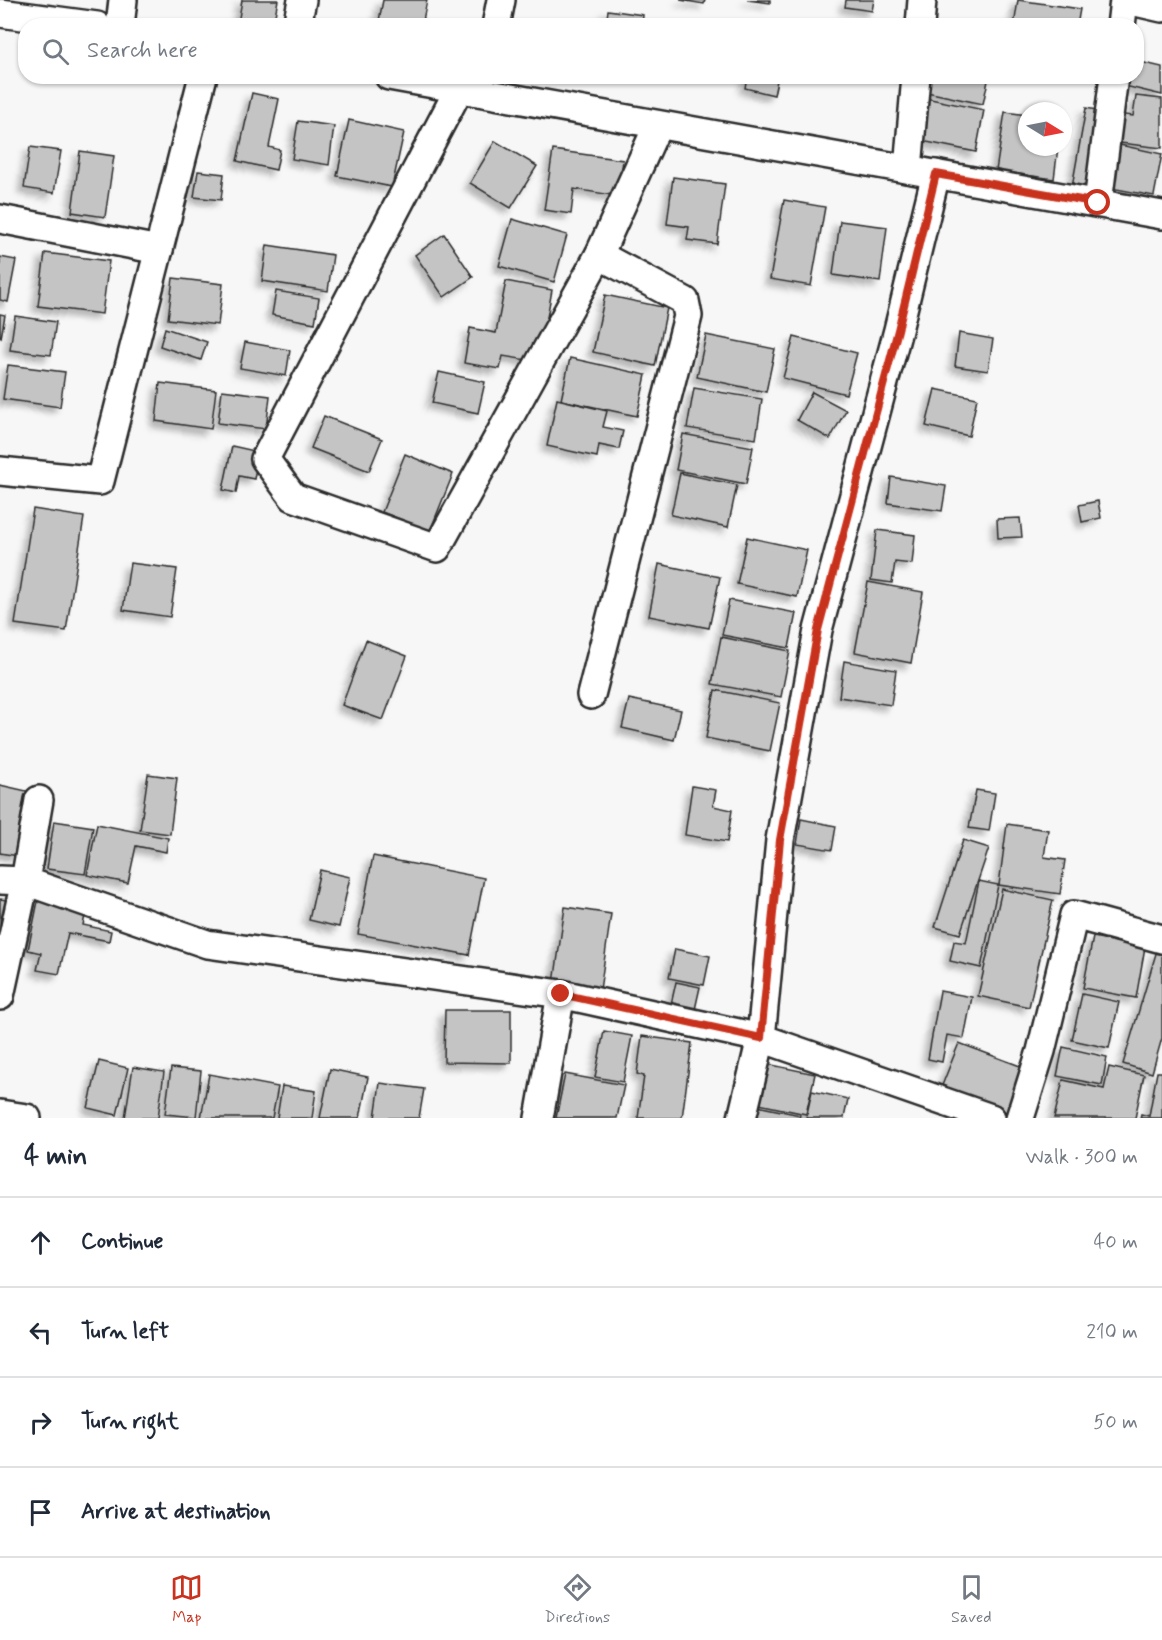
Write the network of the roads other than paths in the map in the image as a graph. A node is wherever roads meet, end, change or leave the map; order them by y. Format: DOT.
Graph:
graph roads {
  1 [pos="123,0"];
  2 [pos="302,0"];
  3 [pos="501,0"];
  4 [pos="922,0"];
  5 [pos="1125,0"];
  6 [pos="1162,8"];
  7 [pos="0,13"];
  8 [pos="38,18"];
  9 [pos="121,18"];
  10 [pos="299,18"];
  11 [pos="498,18"];
  12 [pos="921,18"];
  13 [pos="1122,18"];
  14 [pos="201,84"];
  15 [pos="459,84"];
  16 [pos="915,84"];
  17 [pos="1113,84"];
  18 [pos="477,86"];
  19 [pos="658,125"];
  20 [pos="908,169"];
  21 [pos="936,174"];
  22 [pos="1098,203"];
  23 [pos="1162,215"];
  24 [pos="0,219"];
  25 [pos="159,250"];
  26 [pos="600,255"];
  27 [pos="0,471"];
  28 [pos="591,695"];
  29 [pos="39,800"];
  30 [pos="12,880"];
  31 [pos="1162,939"];
  32 [pos="561,994"];
  33 [pos="0,996"];
  34 [pos="761,1038"];
  35 [pos="0,1114"];
  36 [pos="27,1118"];
  37 [pos="539,1118"];
  38 [pos="742,1118"];
  39 [pos="991,1118"];
  40 [pos="1020,1118"];
  1 -- 9 [label="street"];
  2 -- 10 [label="street"];
  3 -- 11 [label="street"];
  4 -- 12 [label="street"];
  5 -- 6 [label="street"];
  5 -- 13 [label="street"];
  7 -- 8 [label="street"];
  14 -- 25 [label="street"];
  15 -- 18 [label="street"];
  16 -- 20 [label="street"];
  17 -- 22 [label="street"];
  18 -- 19 [label="street"];
  18 -- 26 [label="street"];
  19 -- 20 [label="street"];
  19 -- 26 [label="street"];
  20 -- 21 [label="street"];
  21 -- 22 [label="street"];
  21 -- 34 [label="street"];
  22 -- 23 [label="street"];
  24 -- 25 [label="street"];
  25 -- 27 [label="street"];
  26 -- 28 [label="street"];
  29 -- 30 [label="street"];
  30 -- 32 [label="street"];
  30 -- 33 [label="street"];
  31 -- 40 [label="street"];
  32 -- 34 [label="street"];
  32 -- 37 [label="street"];
  34 -- 38 [label="street"];
  34 -- 39 [label="street"];
  35 -- 36 [label="street"];
}
